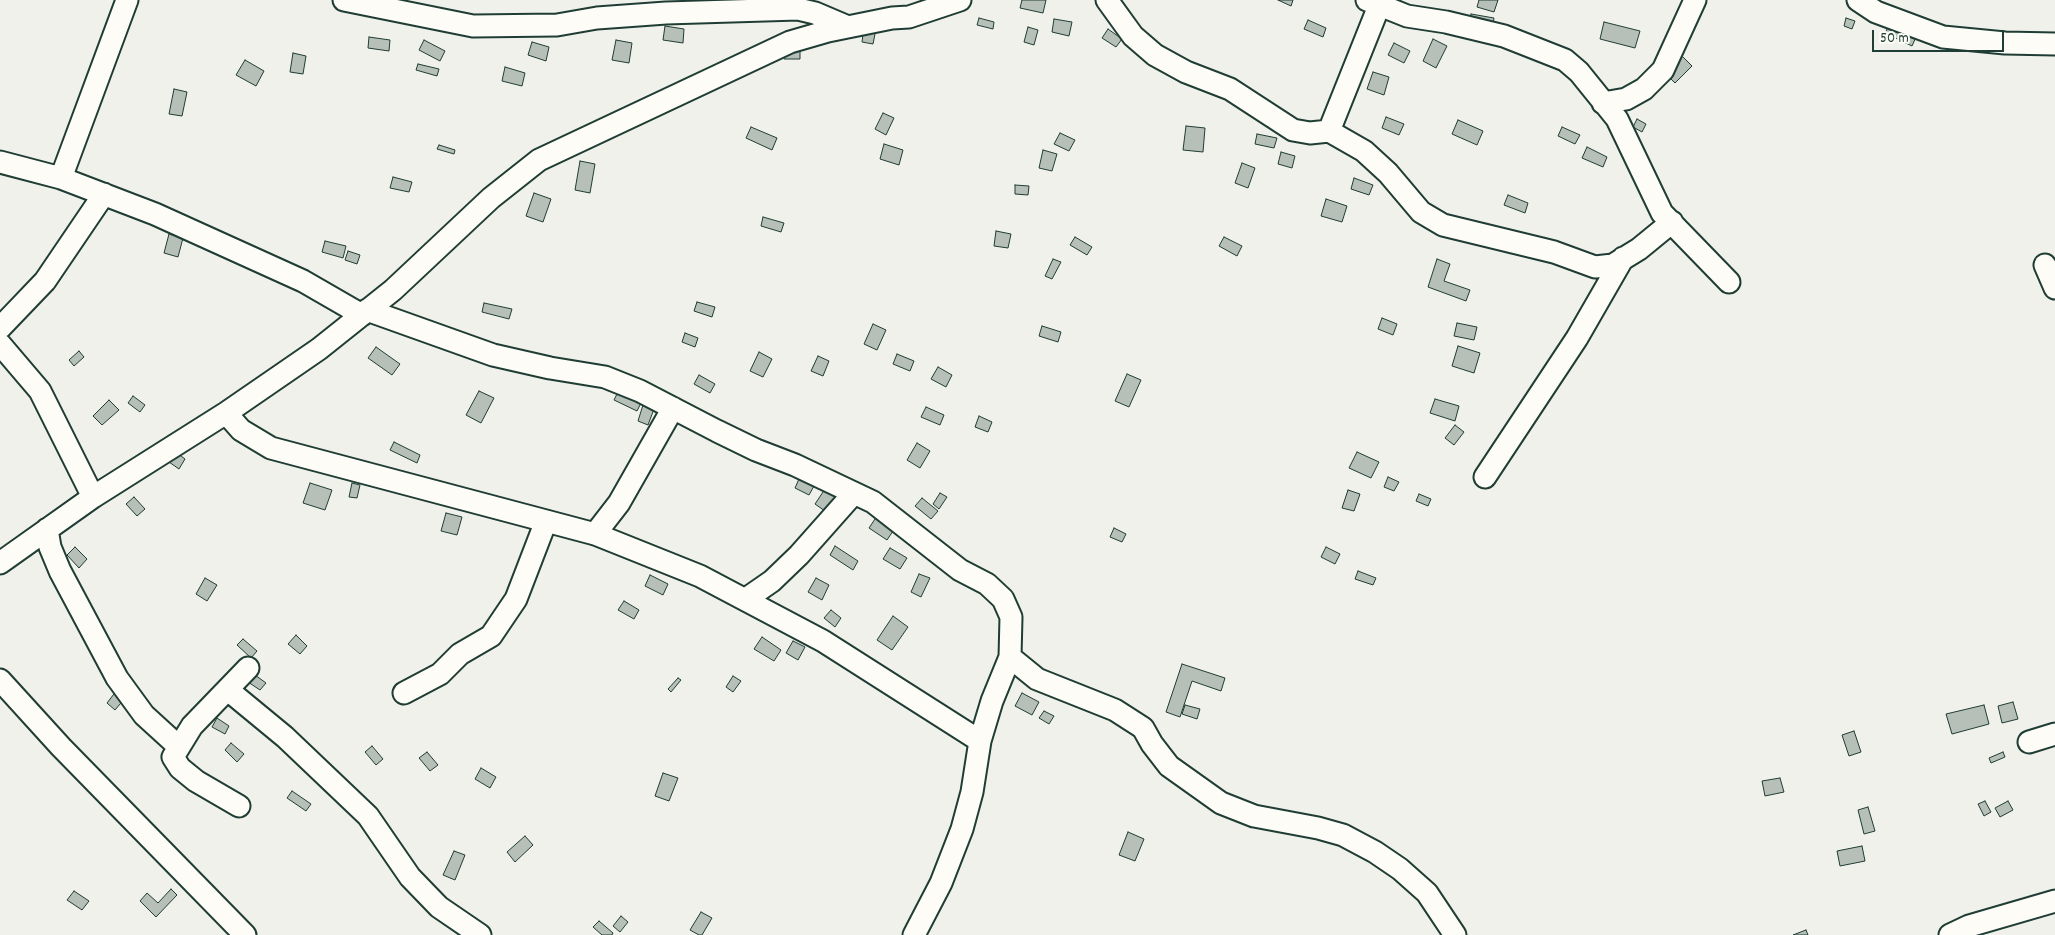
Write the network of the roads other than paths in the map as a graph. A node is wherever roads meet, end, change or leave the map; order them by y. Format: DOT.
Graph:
graph roads {
  1 [pos="127,0"];
  2 [pos="344,0"];
  3 [pos="960,0"];
  4 [pos="1108,0"];
  5 [pos="1695,0"];
  6 [pos="1858,0"];
  7 [pos="1373,3"];
  8 [pos="848,27"];
  9 [pos="2055,44"];
  10 [pos="1603,103"];
  11 [pos="1329,131"];
  12 [pos="0,162"];
  13 [pos="61,178"];
  14 [pos="104,194"];
  15 [pos="1672,222"];
  16 [pos="1623,258"];
  17 [pos="2045,265"];
  18 [pos="1729,282"];
  19 [pos="2055,288"];
  20 [pos="365,313"];
  21 [pos="0,328"];
  22 [pos="0,344"];
  23 [pos="673,408"];
  24 [pos="226,413"];
  25 [pos="1484,477"];
  26 [pos="854,493"];
  27 [pos="93,497"];
  28 [pos="546,521"];
  29 [pos="47,529"];
  30 [pos="595,534"];
  31 [pos="0,563"];
  32 [pos="746,599"];
  33 [pos="1010,657"];
  34 [pos="248,668"];
  35 [pos="0,680"];
  36 [pos="228,690"];
  37 [pos="404,693"];
  38 [pos="2055,734"];
  39 [pos="980,741"];
  40 [pos="2029,742"];
  41 [pos="178,746"];
  42 [pos="239,806"];
  43 [pos="2055,901"];
  44 [pos="245,935"];
  45 [pos="480,935"];
  46 [pos="914,935"];
  47 [pos="1455,935"];
  48 [pos="1950,935"];
  1 -- 13 [label="street"];
  2 -- 8 [label="street"];
  3 -- 8 [label="street"];
  4 -- 11 [label="street"];
  5 -- 10 [label="street"];
  6 -- 9 [label="street"];
  7 -- 10 [label="street"];
  7 -- 11 [label="street"];
  8 -- 20 [label="street"];
  10 -- 15 [label="street"];
  11 -- 16 [label="street"];
  12 -- 13 [label="street"];
  13 -- 14 [label="street"];
  14 -- 20 [label="street"];
  14 -- 21 [label="street"];
  15 -- 16 [label="street"];
  15 -- 18 [label="street"];
  16 -- 25 [label="street"];
  17 -- 19 [label="street"];
  20 -- 23 [label="street"];
  20 -- 24 [label="street"];
  22 -- 27 [label="street"];
  23 -- 26 [label="street"];
  23 -- 30 [label="street"];
  24 -- 27 [label="street"];
  24 -- 28 [label="street"];
  26 -- 32 [label="street"];
  26 -- 33 [label="street"];
  27 -- 29 [label="street"];
  28 -- 30 [label="street"];
  28 -- 37 [label="street"];
  29 -- 31 [label="street"];
  29 -- 41 [label="street"];
  30 -- 32 [label="street"];
  32 -- 39 [label="street"];
  33 -- 39 [label="street"];
  33 -- 47 [label="street"];
  34 -- 36 [label="street"];
  35 -- 44 [label="street"];
  36 -- 41 [label="street"];
  36 -- 45 [label="street"];
  38 -- 40 [label="street"];
  39 -- 46 [label="street"];
  41 -- 42 [label="street"];
  43 -- 48 [label="street"];
}
